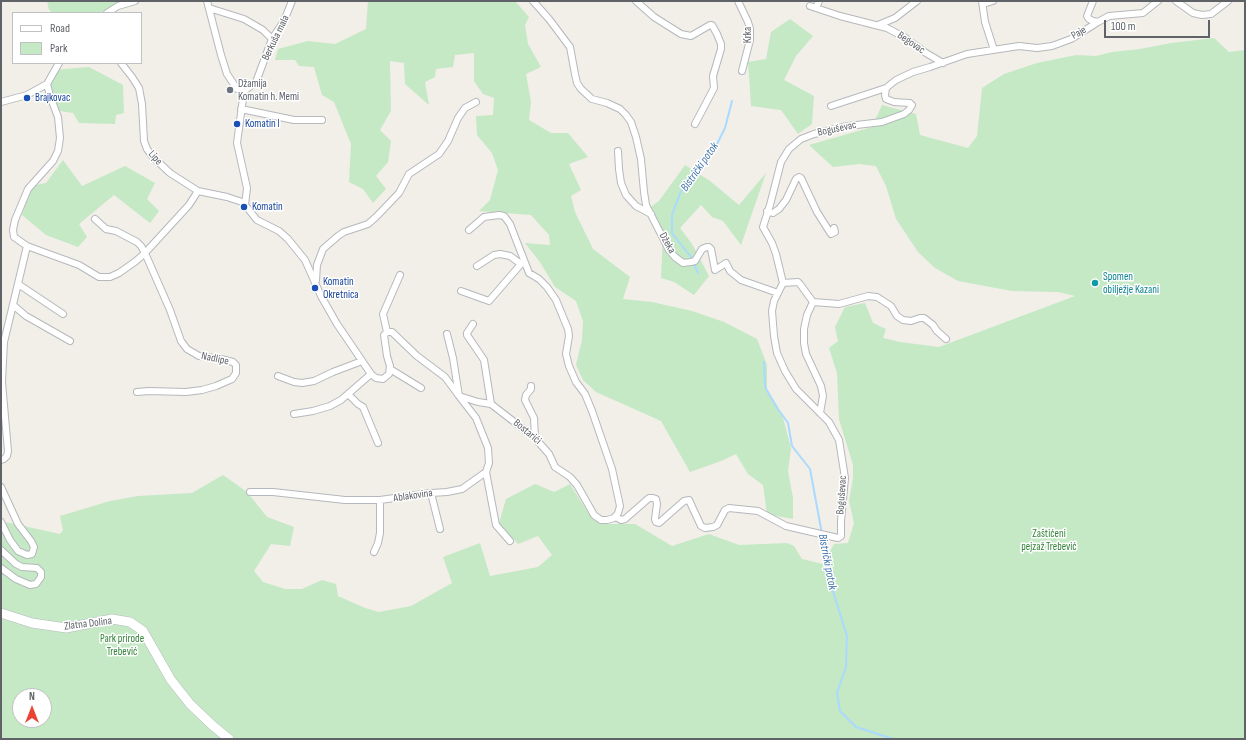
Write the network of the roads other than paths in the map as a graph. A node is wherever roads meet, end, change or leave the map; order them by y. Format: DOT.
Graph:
graph roads {
  1 [pos="135,1"];
  2 [pos="292,1"];
  3 [pos="533,1"];
  4 [pos="636,1"];
  5 [pos="738,1"];
  6 [pos="819,1"];
  7 [pos="917,1"];
  8 [pos="993,1"];
  9 [pos="1093,1"];
  10 [pos="1158,1"];
  11 [pos="1176,1"];
  12 [pos="1228,1"];
  13 [pos="983,2"];
  14 [pos="207,3"];
  15 [pos="810,6"];
  16 [pos="816,8"];
  17 [pos="109,12"];
  18 [pos="1098,22"];
  19 [pos="878,25"];
  20 [pos="272,39"];
  21 [pos="994,50"];
  22 [pos="943,63"];
  23 [pos="58,64"];
  24 [pos="122,64"];
  25 [pos="742,71"];
  26 [pos="47,84"];
  27 [pos="886,88"];
  28 [pos="244,91"];
  29 [pos="1,102"];
  30 [pos="476,102"];
  31 [pos="831,106"];
  32 [pos="242,109"];
  33 [pos="322,120"];
  34 [pos="696,124"];
  35 [pos="618,151"];
  36 [pos="198,191"];
  37 [pos="245,205"];
  38 [pos="767,211"];
  39 [pos="651,214"];
  40 [pos="95,219"];
  41 [pos="834,228"];
  42 [pos="469,230"];
  43 [pos="27,246"];
  44 [pos="145,253"];
  45 [pos="523,263"];
  46 [pos="477,266"];
  47 [pos="400,275"];
  48 [pos="315,282"];
  49 [pos="783,283"];
  50 [pos="18,284"];
  51 [pos="461,291"];
  52 [pos="778,293"];
  53 [pos="813,302"];
  54 [pos="13,305"];
  55 [pos="63,314"];
  56 [pos="473,324"];
  57 [pos="387,332"];
  58 [pos="447,334"];
  59 [pos="946,339"];
  60 [pos="70,340"];
  61 [pos="362,361"];
  62 [pos="390,370"];
  63 [pos="372,374"];
  64 [pos="278,376"];
  65 [pos="531,386"];
  66 [pos="421,388"];
  67 [pos="137,392"];
  68 [pos="348,394"];
  69 [pos="459,396"];
  70 [pos="491,404"];
  71 [pos="820,413"];
  72 [pos="294,414"];
  73 [pos="535,438"];
  74 [pos="378,443"];
  75 [pos="1,460"];
  76 [pos="486,472"];
  77 [pos="1,488"];
  78 [pos="250,492"];
  79 [pos="430,493"];
  80 [pos="380,500"];
  81 [pos="680,504"];
  82 [pos="616,517"];
  83 [pos="1,522"];
  84 [pos="440,529"];
  85 [pos="510,541"];
  86 [pos="1,550"];
  87 [pos="374,552"];
  88 [pos="1,568"];
  89 [pos="1,613"];
  90 [pos="229,739"];
  1 -- 17 [label="street"];
  2 -- 20 [label="street, Berkuša mala"];
  3 -- 39 [label="street, Džeka"];
  4 -- 34 [label="street"];
  5 -- 25 [label="street, Krka"];
  6 -- 16 [label="street"];
  7 -- 19 [label="street"];
  8 -- 13 [label="street"];
  9 -- 18 [label="street"];
  10 -- 18 [label="street, Paje"];
  11 -- 12 [label="street"];
  13 -- 21 [label="street"];
  14 -- 20 [label="street"];
  14 -- 28 [label="street"];
  15 -- 16 [label="street, Begovac"];
  16 -- 19 [label="street, Begovac"];
  18 -- 21 [label="street, Paje"];
  19 -- 22 [label="street, Begovac"];
  20 -- 28 [label="street, Berkuša mala"];
  21 -- 22 [label="street, Paje"];
  22 -- 27 [label="street, Paje"];
  23 -- 26 [label="street"];
  24 -- 36 [label="street, Lipe"];
  26 -- 29 [label="street"];
  26 -- 43 [label="street"];
  27 -- 31 [label="street, Paje"];
  27 -- 38 [label="street, Boguševac"];
  28 -- 32 [label="street"];
  30 -- 48 [label="street"];
  32 -- 33 [label="street"];
  32 -- 37 [label="street"];
  35 -- 39 [label="street"];
  36 -- 37 [label="street, Lipe"];
  36 -- 44 [label="street"];
  37 -- 48 [label="street"];
  38 -- 41 [label="street"];
  38 -- 49 [label="street, Boguševac"];
  39 -- 52 [label="street, Džeka"];
  40 -- 44 [label="street"];
  42 -- 45 [label="street"];
  43 -- 44 [label="street"];
  43 -- 50 [label="street"];
  44 -- 67 [label="street, Nadlipe"];
  45 -- 46 [label="street"];
  45 -- 51 [label="street"];
  45 -- 82 [label="street"];
  47 -- 57 [label="street"];
  48 -- 61 [label="street"];
  49 -- 52 [label="street, Boguševac"];
  49 -- 53 [label="street"];
  50 -- 54 [label="street"];
  50 -- 55 [label="street"];
  52 -- 71 [label="street, Boguševac"];
  53 -- 59 [label="street"];
  53 -- 71 [label="street"];
  54 -- 60 [label="street"];
  54 -- 75 [label="street"];
  56 -- 70 [label="street"];
  57 -- 62 [label="street"];
  57 -- 69 [label="street"];
  58 -- 69 [label="street"];
  61 -- 63 [label="street"];
  61 -- 64 [label="street"];
  62 -- 63 [label="street"];
  62 -- 66 [label="street"];
  63 -- 68 [label="street"];
  65 -- 73 [label="street"];
  68 -- 72 [label="street"];
  68 -- 74 [label="street"];
  69 -- 70 [label="street, Bostarići"];
  69 -- 76 [label="street"];
  70 -- 73 [label="street, Bostarići"];
  71 -- 81 [label="street, Boguševac"];
  73 -- 82 [label="street, Bostarići"];
  76 -- 79 [label="street, Ablakovina"];
  76 -- 85 [label="street"];
  77 -- 83 [label="street"];
  78 -- 80 [label="street, Ablakovina"];
  79 -- 80 [label="street, Ablakovina"];
  79 -- 84 [label="street"];
  80 -- 87 [label="street"];
  81 -- 82 [label="street, Bostarići"];
  86 -- 88 [label="street"];
  89 -- 90 [label="main road, Zlatna Dolina"];
}
